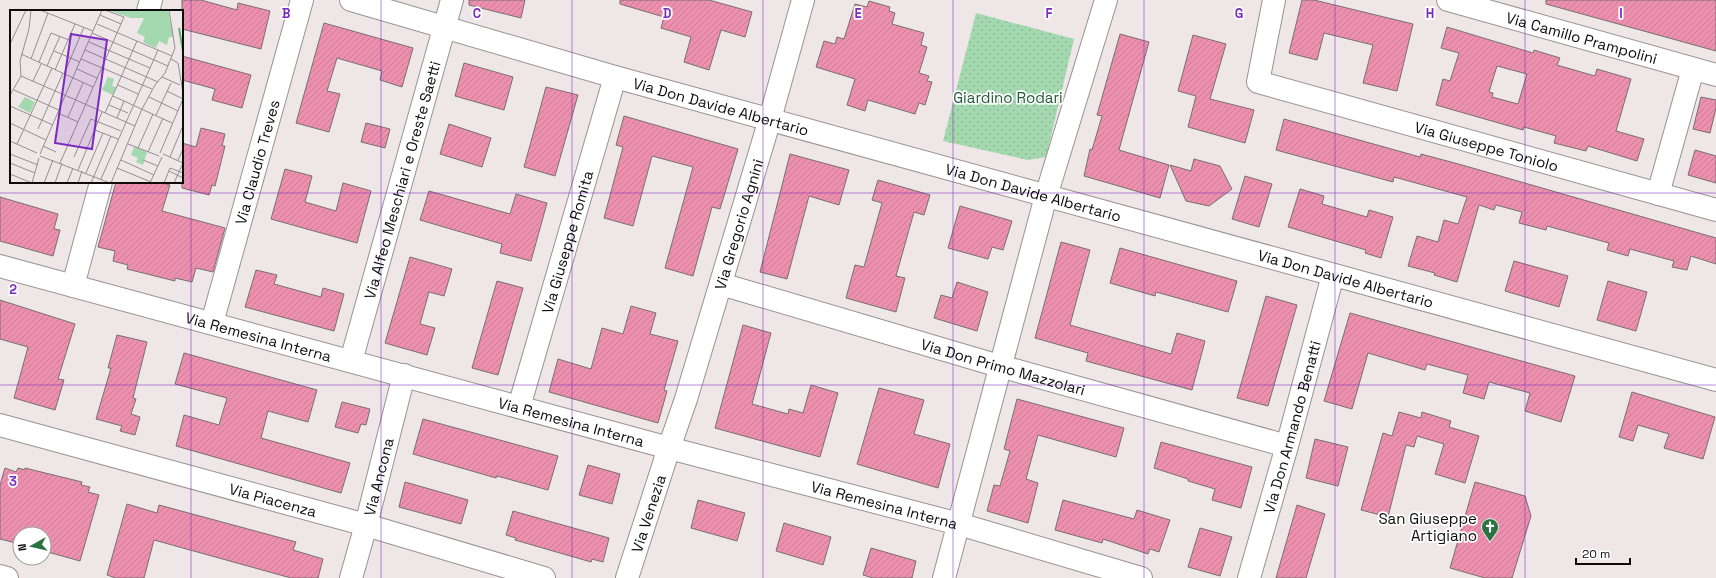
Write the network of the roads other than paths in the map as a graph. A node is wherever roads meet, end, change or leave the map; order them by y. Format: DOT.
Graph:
graph roads {
  1 [pos="151,0"];
  2 [pos="302,0"];
  3 [pos="352,0"];
  4 [pos="452,0"];
  5 [pos="803,0"];
  6 [pos="1106,0"];
  7 [pos="1274,0"];
  8 [pos="1448,0"];
  9 [pos="148,10"];
  10 [pos="446,27"];
  11 [pos="1693,69"];
  12 [pos="1716,75"];
  13 [pos="615,76"];
  14 [pos="770,119"];
  15 [pos="101,183"];
  16 [pos="1658,194"];
  17 [pos="1046,196"];
  18 [pos="1716,210"];
  19 [pos="0,266"];
  20 [pos="1333,275"];
  21 [pos="721,284"];
  22 [pos="73,286"];
  23 [pos="212,323"];
  24 [pos="351,361"];
  25 [pos="1000,366"];
  26 [pos="404,375"];
  27 [pos="1716,380"];
  28 [pos="519,406"];
  29 [pos="0,424"];
  30 [pos="1287,446"];
  31 [pos="669,448"];
  32 [pos="958,524"];
  33 [pos="366,525"];
  34 [pos="0,576"];
  35 [pos="7,578"];
  36 [pos="351,578"];
  37 [pos="544,578"];
  38 [pos="627,578"];
  39 [pos="944,578"];
  40 [pos="1142,578"];
  41 [pos="1249,578"];
  1 -- 9 [label="street"];
  2 -- 23 [label="street, Via Claudio Treves"];
  3 -- 10 [label="street, Via Don Davide Albertario"];
  4 -- 10 [label="street, Via Alfeo Meschiari e Oreste Saetti"];
  5 -- 14 [label="street, Via Gregorio Agnini"];
  6 -- 17 [label="street"];
  7 -- 16 [label="street, Via Giuseppe Toniolo"];
  8 -- 11 [label="street, Via Camillo Prampolini"];
  10 -- 13 [label="street, Via Don Davide Albertario"];
  10 -- 24 [label="street, Via Alfeo Meschiari e Oreste Saetti"];
  11 -- 12 [label="street, Via Camillo Prampolini"];
  11 -- 16 [label="street"];
  13 -- 14 [label="street, Via Don Davide Albertario"];
  13 -- 28 [label="street, Via Giuseppe Romita"];
  14 -- 17 [label="street, Via Don Davide Albertario"];
  14 -- 21 [label="street, Via Gregorio Agnini"];
  15 -- 22 [label="street"];
  16 -- 18 [label="street, Via Giuseppe Toniolo"];
  17 -- 20 [label="street, Via Don Davide Albertario"];
  17 -- 25 [label="street"];
  19 -- 22 [label="street, Via Remesina Interna"];
  20 -- 27 [label="street, Via Don Davide Albertario"];
  20 -- 30 [label="street, Via Don Armando Benatti"];
  21 -- 25 [label="street, Via Don Primo Mazzolari"];
  21 -- 31 [label="street, Via Gregorio Agnini"];
  22 -- 23 [label="street, Via Remesina Interna"];
  23 -- 24 [label="street, Via Remesina Interna"];
  24 -- 26 [label="street, Via Remesina Interna"];
  25 -- 30 [label="street, Via Don Primo Mazzolari"];
  25 -- 32 [label="street"];
  26 -- 28 [label="street, Via Remesina Interna"];
  26 -- 33 [label="street, Via Ancona"];
  28 -- 31 [label="street, Via Remesina Interna"];
  29 -- 33 [label="street, Via Piacenza"];
  30 -- 41 [label="street, Via Don Armando Benatti"];
  31 -- 32 [label="street, Via Remesina Interna"];
  31 -- 38 [label="street, Via Venezia"];
  32 -- 39 [label="street"];
  32 -- 40 [label="street, Via Remesina Interna"];
  33 -- 36 [label="street, Via Ancona"];
  33 -- 37 [label="street, Via Piacenza"];
  34 -- 35 [label="street"];
}
